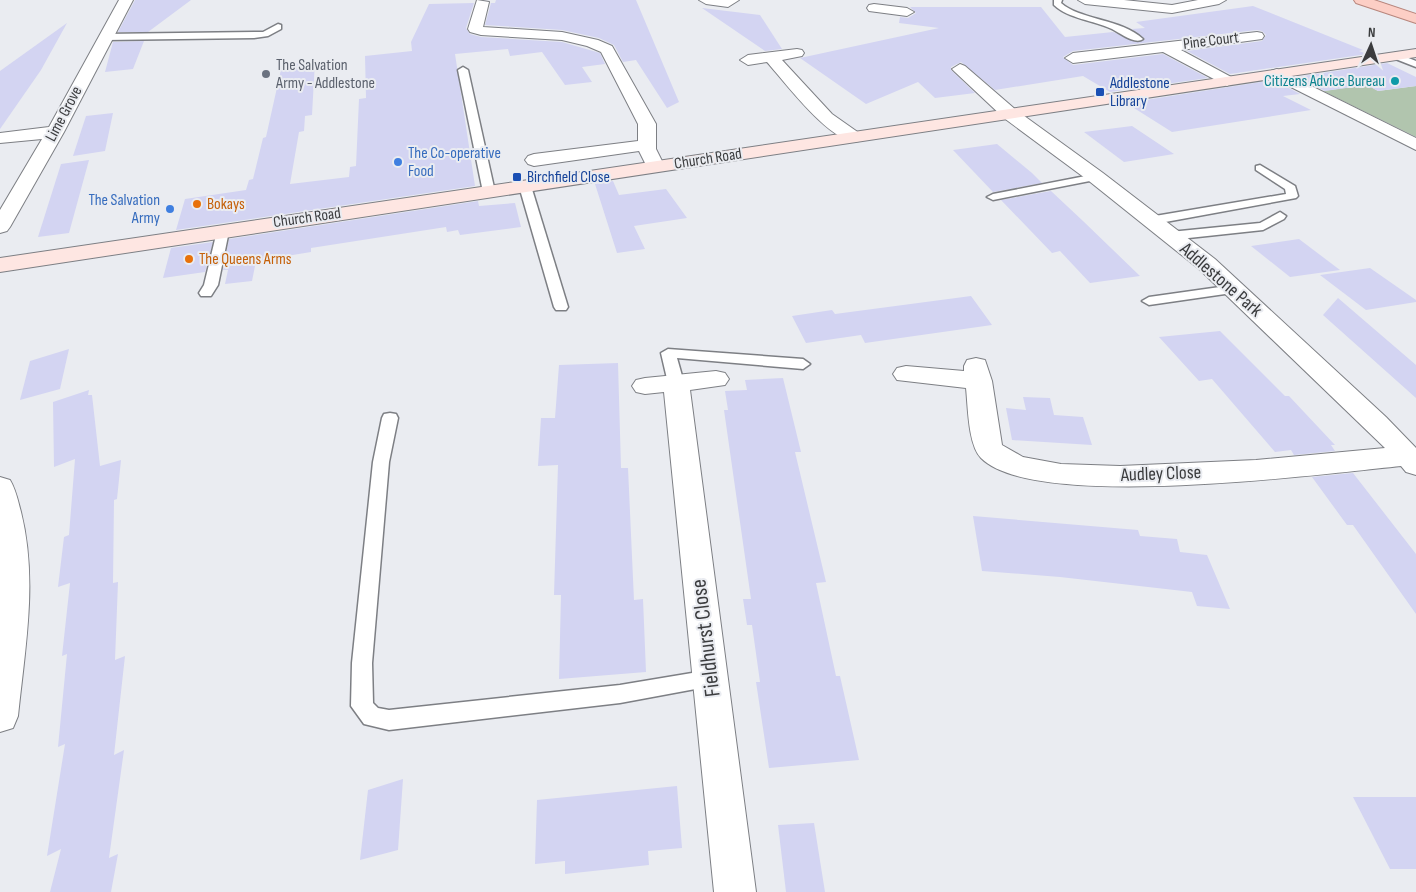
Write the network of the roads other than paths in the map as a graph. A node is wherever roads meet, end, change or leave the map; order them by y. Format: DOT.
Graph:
graph roads {
  1 [pos="126,0"];
  2 [pos="706,0"];
  3 [pos="732,0"];
  4 [pos="1058,0"];
  5 [pos="1085,0"];
  6 [pos="1219,0"];
  7 [pos="1361,0"];
  8 [pos="482,2"];
  9 [pos="906,6"];
  10 [pos="880,9"];
  11 [pos="1416,19"];
  12 [pos="278,26"];
  13 [pos="1257,36"];
  14 [pos="105,37"];
  15 [pos="1139,39"];
  16 [pos="1165,47"];
  17 [pos="1416,52"];
  18 [pos="797,54"];
  19 [pos="1396,56"];
  20 [pos="772,58"];
  21 [pos="1072,58"];
  22 [pos="748,60"];
  23 [pos="1416,64"];
  24 [pos="960,69"];
  25 [pos="463,70"];
  26 [pos="1277,74"];
  27 [pos="1227,81"];
  28 [pos="1010,114"];
  29 [pos="55,132"];
  30 [pos="852,137"];
  31 [pos="0,138"];
  32 [pos="648,145"];
  33 [pos="1416,145"];
  34 [pos="534,160"];
  35 [pos="656,167"];
  36 [pos="1260,168"];
  37 [pos="1096,177"];
  38 [pos="525,186"];
  39 [pos="489,192"];
  40 [pos="993,197"];
  41 [pos="1280,216"];
  42 [pos="1149,221"];
  43 [pos="0,227"];
  44 [pos="223,231"];
  45 [pos="1170,236"];
  46 [pos="0,264"];
  47 [pos="1234,290"];
  48 [pos="206,293"];
  49 [pos="1149,301"];
  50 [pos="561,307"];
  51 [pos="803,364"];
  52 [pos="906,374"];
  53 [pos="716,380"];
  54 [pos="660,385"];
  55 [pos="390,418"];
  56 [pos="1412,460"];
  57 [pos="0,487"];
  58 [pos="710,679"];
  59 [pos="0,716"];
  60 [pos="735,892"];
  1 -- 14 [label="street, Lime Grove"];
  2 -- 3 [label="street"];
  4 -- 15 [label="lane"];
  5 -- 6 [label="street"];
  7 -- 11 [label="main road"];
  8 -- 32 [label="street"];
  9 -- 10 [label="street"];
  12 -- 14 [label="lane"];
  13 -- 16 [label="street, Pine Court"];
  14 -- 29 [label="street, Lime Grove"];
  16 -- 21 [label="street, Pine Court"];
  16 -- 27 [label="street, Pine Court"];
  17 -- 19 [label="main road, Church Road"];
  18 -- 20 [label="street"];
  19 -- 23 [label="lane"];
  19 -- 26 [label="main road, Church Road"];
  20 -- 22 [label="street"];
  20 -- 30 [label="street"];
  24 -- 28 [label="street, Addlestone Park"];
  25 -- 39 [label="lane"];
  26 -- 27 [label="main road, Church Road"];
  26 -- 33 [label="street"];
  27 -- 28 [label="main road, Church Road"];
  28 -- 30 [label="main road, Church Road"];
  28 -- 37 [label="street, Addlestone Park"];
  29 -- 31 [label="street"];
  29 -- 43 [label="street, Lime Grove"];
  30 -- 35 [label="main road, Church Road"];
  32 -- 34 [label="street"];
  32 -- 35 [label="street"];
  35 -- 38 [label="main road, Church Road"];
  36 -- 42 [label="lane"];
  37 -- 40 [label="lane"];
  37 -- 42 [label="street, Addlestone Park"];
  38 -- 39 [label="main road, Church Road"];
  38 -- 50 [label="lane"];
  39 -- 44 [label="main road, Church Road"];
  41 -- 45 [label="lane"];
  42 -- 45 [label="street, Addlestone Park"];
  44 -- 46 [label="main road, Church Road"];
  44 -- 48 [label="lane"];
  45 -- 47 [label="street, Addlestone Park"];
  47 -- 49 [label="lane"];
  47 -- 56 [label="street, Addlestone Park"];
  51 -- 54 [label="lane"];
  52 -- 56 [label="street, Audley Close"];
  53 -- 54 [label="street"];
  54 -- 58 [label="street, Fieldhurst Close"];
  55 -- 58 [label="lane"];
  57 -- 59 [label="street"];
  58 -- 60 [label="street, Fieldhurst Close"];
}
